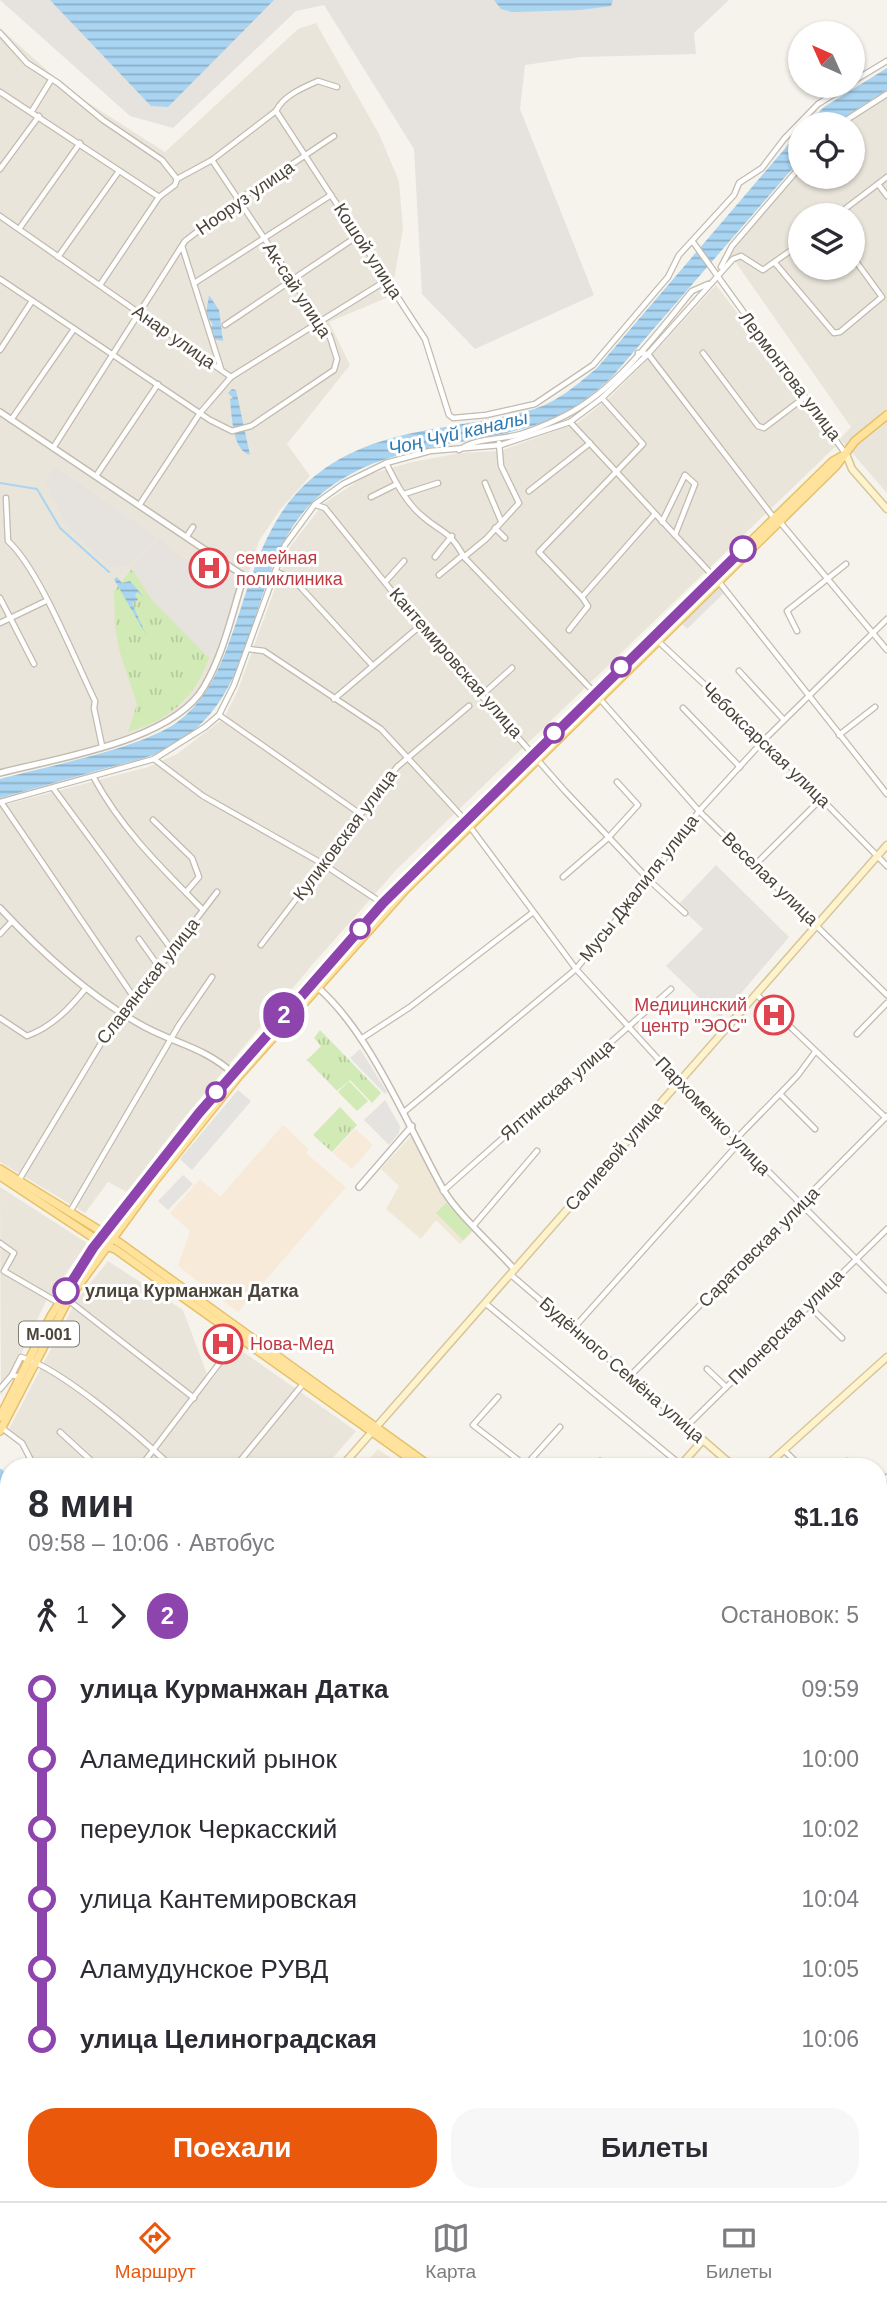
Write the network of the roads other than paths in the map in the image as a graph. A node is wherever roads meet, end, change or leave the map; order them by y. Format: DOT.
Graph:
graph roads {
  1 [pos="0,33"];
  2 [pos="887,61"];
  3 [pos="865,74"];
  4 [pos="51,80"];
  5 [pos="337,87"];
  6 [pos="0,92"];
  7 [pos="887,94"];
  8 [pos="827,98"];
  9 [pos="32,111"];
  10 [pos="276,111"];
  11 [pos="859,112"];
  12 [pos="39,116"];
  13 [pos="334,136"];
  14 [pos="80,143"];
  15 [pos="305,155"];
  16 [pos="212,160"];
  17 [pos="0,169"];
  18 [pos="119,171"];
  19 [pos="887,177"];
  20 [pos="177,179"];
  21 [pos="788,181"];
  22 [pos="878,184"];
  23 [pos="331,195"];
  24 [pos="887,196"];
  25 [pos="159,197"];
  26 [pos="237,201"];
  27 [pos="852,203"];
  28 [pos="0,216"];
  29 [pos="19,229"];
  30 [pos="359,235"];
  31 [pos="264,240"];
  32 [pos="694,244"];
  33 [pos="182,246"];
  34 [pos="788,253"];
  35 [pos="58,257"];
  36 [pos="775,263"];
  37 [pos="865,273"];
  38 [pos="716,278"];
  39 [pos="788,278"];
  40 [pos="0,279"];
  41 [pos="291,280"];
  42 [pos="387,280"];
  43 [pos="789,280"];
  44 [pos="196,282"];
  45 [pos="711,283"];
  46 [pos="100,285"];
  47 [pos="32,300"];
  48 [pos="140,313"];
  49 [pos="319,321"];
  50 [pos="225,325"];
  51 [pos="74,329"];
  52 [pos="0,350"];
  53 [pos="638,353"];
  54 [pos="648,354"];
  55 [pos="703,354"];
  56 [pos="114,355"];
  57 [pos="221,370"];
  58 [pos="231,377"];
  59 [pos="158,384"];
  60 [pos="806,397"];
  61 [pos="602,398"];
  62 [pos="0,412"];
  63 [pos="200,413"];
  64 [pos="887,415"];
  65 [pos="558,419"];
  66 [pos="11,420"];
  67 [pos="570,422"];
  68 [pos="492,438"];
  69 [pos="590,443"];
  70 [pos="501,444"];
  71 [pos="53,447"];
  72 [pos="458,450"];
  73 [pos="846,454"];
  74 [pos="386,463"];
  75 [pos="617,473"];
  76 [pos="96,476"];
  77 [pos="438,483"];
  78 [pos="485,483"];
  79 [pos="397,484"];
  80 [pos="529,491"];
  81 [pos="404,494"];
  82 [pos="371,497"];
  83 [pos="6,498"];
  84 [pos="139,504"];
  85 [pos="315,505"];
  86 [pos="887,509"];
  87 [pos="655,514"];
  88 [pos="777,520"];
  89 [pos="501,521"];
  90 [pos="662,522"];
  91 [pos="193,527"];
  92 [pos="495,528"];
  93 [pos="452,536"];
  94 [pos="675,536"];
  95 [pos="187,537"];
  96 [pos="505,538"];
  97 [pos="464,556"];
  98 [pos="435,557"];
  99 [pos="404,561"];
  100 [pos="846,564"];
  101 [pos="275,571"];
  102 [pos="439,575"];
  103 [pos="716,579"];
  104 [pos="826,580"];
  105 [pos="386,582"];
  106 [pos="582,597"];
  107 [pos="0,598"];
  108 [pos="46,601"];
  109 [pos="10,618"];
  110 [pos="887,619"];
  111 [pos="0,623"];
  112 [pos="420,626"];
  113 [pos="569,630"];
  114 [pos="797,631"];
  115 [pos="872,632"];
  116 [pos="655,639"];
  117 [pos="249,649"];
  118 [pos="887,650"];
  119 [pos="33,664"];
  120 [pos="372,665"];
  121 [pos="512,668"];
  122 [pos="738,671"];
  123 [pos="810,694"];
  124 [pos="482,695"];
  125 [pos="597,696"];
  126 [pos="334,699"];
  127 [pos="469,706"];
  128 [pos="875,707"];
  129 [pos="683,708"];
  130 [pos="219,715"];
  131 [pos="784,720"];
  132 [pos="839,735"];
  133 [pos="764,740"];
  134 [pos="102,746"];
  135 [pos="536,756"];
  136 [pos="408,758"];
  137 [pos="155,759"];
  138 [pos="740,767"];
  139 [pos="0,773"];
  140 [pos="94,778"];
  141 [pos="617,782"];
  142 [pos="53,788"];
  143 [pos="887,794"];
  144 [pos="822,798"];
  145 [pos="0,802"];
  146 [pos="699,811"];
  147 [pos="359,813"];
  148 [pos="153,820"];
  149 [pos="467,823"];
  150 [pos="608,838"];
  151 [pos="887,845"];
  152 [pos="877,856"];
  153 [pos="323,864"];
  154 [pos="755,865"];
  155 [pos="887,866"];
  156 [pos="563,877"];
  157 [pos="649,880"];
  158 [pos="186,892"];
  159 [pos="218,892"];
  160 [pos="385,906"];
  161 [pos="0,908"];
  162 [pos="203,910"];
  163 [pos="531,913"];
  164 [pos="685,913"];
  165 [pos="12,921"];
  166 [pos="817,925"];
  167 [pos="0,934"];
  168 [pos="139,939"];
  169 [pos="261,945"];
  170 [pos="172,950"];
  171 [pos="160,967"];
  172 [pos="576,969"];
  173 [pos="212,977"];
  174 [pos="315,985"];
  175 [pos="86,988"];
  176 [pos="671,989"];
  177 [pos="757,995"];
  178 [pos="887,995"];
  179 [pos="135,999"];
  180 [pos="887,1003"];
  181 [pos="122,1013"];
  182 [pos="0,1018"];
  183 [pos="628,1027"];
  184 [pos="857,1034"];
  185 [pos="172,1038"];
  186 [pos="359,1041"];
  187 [pos="815,1052"];
  188 [pos="235,1075"];
  189 [pos="679,1082"];
  190 [pos="780,1094"];
  191 [pos="404,1112"];
  192 [pos="887,1117"];
  193 [pos="412,1126"];
  194 [pos="815,1129"];
  195 [pos="738,1141"];
  196 [pos="537,1152"];
  197 [pos="0,1169"];
  198 [pos="0,1176"];
  199 [pos="18,1181"];
  200 [pos="359,1187"];
  201 [pos="443,1191"];
  202 [pos="800,1205"];
  203 [pos="69,1212"];
  204 [pos="474,1224"];
  205 [pos="887,1229"];
  206 [pos="105,1240"];
  207 [pos="0,1243"];
  208 [pos="855,1258"];
  209 [pos="512,1272"];
  210 [pos="887,1290"];
  211 [pos="68,1300"];
  212 [pos="59,1303"];
  213 [pos="485,1303"];
  214 [pos="808,1305"];
  215 [pos="573,1329"];
  216 [pos="236,1336"];
  217 [pos="842,1339"];
  218 [pos="887,1357"];
  219 [pos="31,1360"];
  220 [pos="707,1369"];
  221 [pos="16,1376"];
  222 [pos="629,1377"];
  223 [pos="303,1384"];
  224 [pos="727,1388"];
  225 [pos="0,1389"];
  226 [pos="498,1397"];
  227 [pos="194,1398"];
  228 [pos="0,1417"];
  229 [pos="687,1426"];
  230 [pos="560,1427"];
  231 [pos="1,1429"];
  232 [pos="374,1430"];
  233 [pos="60,1432"];
  234 [pos="703,1440"];
  235 [pos="784,1450"];
  236 [pos="154,1451"];
  237 [pos="30,1458"];
  238 [pos="88,1458"];
  239 [pos="148,1458"];
  240 [pos="162,1458"];
  241 [pos="243,1458"];
  242 [pos="349,1458"];
  243 [pos="410,1458"];
  244 [pos="418,1458"];
  245 [pos="515,1458"];
  246 [pos="532,1458"];
  247 [pos="671,1458"];
  248 [pos="688,1458"];
  249 [pos="724,1458"];
  250 [pos="775,1458"];
  251 [pos="792,1458"];
  1 -- 4 [label="street"];
  2 -- 3 [label="street"];
  4 -- 9 [label="street"];
  4 -- 20 [label="street"];
  5 -- 10 [label="street"];
  6 -- 9 [label="street"];
  7 -- 11 [label="street"];
  8 -- 32 [label="street"];
  9 -- 12 [label="street"];
  10 -- 15 [label="street, Кошой улица"];
  10 -- 16 [label="street"];
  12 -- 14 [label="street"];
  12 -- 17 [label="street"];
  13 -- 15 [label="street, Нооруз улица"];
  14 -- 18 [label="street"];
  14 -- 29 [label="street"];
  15 -- 23 [label="street, Кошой улица"];
  15 -- 26 [label="street, Нооруз улица"];
  16 -- 20 [label="street"];
  16 -- 26 [label="street, Ак-сай улица"];
  18 -- 25 [label="street"];
  18 -- 35 [label="street"];
  19 -- 22 [label="street"];
  20 -- 25 [label="street"];
  21 -- 38 [label="street"];
  22 -- 24 [label="street"];
  22 -- 27 [label="street"];
  23 -- 30 [label="street, Кошой улица"];
  23 -- 31 [label="street"];
  25 -- 46 [label="street"];
  26 -- 31 [label="street, Ак-сай улица"];
  26 -- 33 [label="street, Нооруз улица"];
  28 -- 29 [label="street, Анар улица"];
  29 -- 35 [label="street, Анар улица"];
  30 -- 41 [label="street"];
  30 -- 42 [label="street, Кошой улица"];
  31 -- 41 [label="street, Ак-сай улица"];
  31 -- 44 [label="street"];
  32 -- 38 [label="street, Лермонтова улица"];
  32 -- 42 [label="street, Кошой улица"];
  33 -- 44 [label="street"];
  33 -- 48 [label="street, Нооруз улица"];
  34 -- 36 [label="street"];
  35 -- 46 [label="street, Анар улица"];
  36 -- 38 [label="street"];
  36 -- 39 [label="street"];
  37 -- 43 [label="street"];
  38 -- 45 [label="street"];
  38 -- 60 [label="street, Лермонтова улица"];
  40 -- 47 [label="street"];
  41 -- 49 [label="street, Ак-сай улица"];
  41 -- 50 [label="street"];
  42 -- 49 [label="street, Анар улица"];
  44 -- 57 [label="street"];
  45 -- 53 [label="street"];
  45 -- 54 [label="street"];
  46 -- 48 [label="street, Анар улица"];
  47 -- 51 [label="street"];
  47 -- 52 [label="street"];
  48 -- 56 [label="street, Нооруз улица"];
  48 -- 57 [label="street, Анар улица"];
  49 -- 58 [label="street, Анар улица"];
  49 -- 63 [label="street, Ак-сай улица"];
  51 -- 56 [label="street"];
  51 -- 66 [label="street"];
  53 -- 54 [label="street"];
  53 -- 65 [label="street"];
  54 -- 61 [label="street"];
  54 -- 88 [label="street"];
  55 -- 60 [label="street"];
  56 -- 59 [label="street"];
  56 -- 71 [label="street, Нооруз улица"];
  57 -- 58 [label="street, Анар улица"];
  58 -- 63 [label="street"];
  59 -- 63 [label="street"];
  59 -- 76 [label="street"];
  60 -- 73 [label="street, Лермонтова улица"];
  61 -- 67 [label="street"];
  61 -- 75 [label="street"];
  62 -- 66 [label="street"];
  63 -- 84 [label="street"];
  64 -- 73 [label="main road, М-001"];
  65 -- 67 [label="street"];
  65 -- 68 [label="street"];
  66 -- 71 [label="street"];
  67 -- 69 [label="street"];
  67 -- 70 [label="street"];
  68 -- 70 [label="street"];
  68 -- 72 [label="street"];
  69 -- 75 [label="street"];
  69 -- 80 [label="street"];
  70 -- 72 [label="street"];
  70 -- 89 [label="street"];
  71 -- 76 [label="street"];
  72 -- 74 [label="street"];
  73 -- 86 [label="main road, Лермонтова улица"];
  73 -- 88 [label="main road, М-001"];
  74 -- 79 [label="street, Веселая улица"];
  74 -- 85 [label="street"];
  75 -- 87 [label="street"];
  75 -- 106 [label="street"];
  76 -- 84 [label="street"];
  77 -- 81 [label="street"];
  78 -- 89 [label="street"];
  79 -- 81 [label="street, Веселая улица"];
  79 -- 82 [label="street"];
  81 -- 93 [label="street, Веселая улица"];
  83 -- 108 [label="street"];
  84 -- 95 [label="street"];
  85 -- 101 [label="street"];
  85 -- 105 [label="street, Кантемировская улица"];
  87 -- 90 [label="street"];
  87 -- 106 [label="street"];
  88 -- 103 [label="main road, М-001"];
  88 -- 104 [label="street"];
  89 -- 92 [label="street"];
  90 -- 94 [label="street"];
  90 -- 94 [label="street"];
  91 -- 95 [label="street"];
  92 -- 96 [label="street"];
  92 -- 97 [label="street"];
  93 -- 97 [label="street, Веселая улица"];
  93 -- 98 [label="street"];
  94 -- 103 [label="street"];
  95 -- 134 [label="street"];
  97 -- 102 [label="street"];
  97 -- 125 [label="street, Веселая улица"];
  99 -- 105 [label="street"];
  100 -- 104 [label="street"];
  101 -- 117 [label="street"];
  101 -- 120 [label="street"];
  103 -- 116 [label="main road, М-001"];
  103 -- 123 [label="street"];
  104 -- 114 [label="street"];
  104 -- 115 [label="street"];
  105 -- 112 [label="street, Кантемировская улица"];
  106 -- 113 [label="street"];
  107 -- 109 [label="street"];
  108 -- 109 [label="street"];
  108 -- 134 [label="street"];
  109 -- 111 [label="street"];
  109 -- 119 [label="street"];
  110 -- 115 [label="street, Мусы Джалиля улица"];
  112 -- 120 [label="street"];
  112 -- 124 [label="street, Кантемировская улица"];
  115 -- 118 [label="street"];
  115 -- 123 [label="street, Мусы Джалиля улица"];
  116 -- 125 [label="main road, М-001"];
  116 -- 133 [label="street, Чебоксарская улица"];
  117 -- 126 [label="street, Пархоменко улица"];
  117 -- 130 [label="street"];
  120 -- 126 [label="street"];
  121 -- 124 [label="street"];
  122 -- 131 [label="street"];
  123 -- 131 [label="street, Мусы Джалиля улица"];
  123 -- 132 [label="street"];
  124 -- 135 [label="street, Кантемировская улица"];
  125 -- 135 [label="main road, М-001"];
  125 -- 146 [label="street, Веселая улица"];
  126 -- 136 [label="street, Пархоменко улица"];
  127 -- 136 [label="street, Куликовская улица"];
  128 -- 132 [label="street"];
  129 -- 138 [label="street"];
  130 -- 137 [label="street"];
  130 -- 147 [label="street"];
  131 -- 133 [label="street, Мусы Джалиля улица"];
  132 -- 143 [label="street"];
  133 -- 138 [label="street, Мусы Джалиля улица"];
  133 -- 144 [label="street, Чебоксарская улица"];
  134 -- 139 [label="street"];
  135 -- 149 [label="main road, М-001"];
  135 -- 150 [label="street, Кантемировская улица"];
  136 -- 147 [label="street, Куликовская улица"];
  136 -- 149 [label="street, Пархоменко улица"];
  137 -- 140 [label="street"];
  137 -- 153 [label="street"];
  138 -- 146 [label="street, Мусы Джалиля улица"];
  140 -- 142 [label="street"];
  140 -- 158 [label="street"];
  141 -- 150 [label="street"];
  142 -- 145 [label="street"];
  142 -- 170 [label="street"];
  144 -- 152 [label="street, Чебоксарская улица"];
  144 -- 154 [label="street"];
  145 -- 179 [label="street"];
  146 -- 154 [label="street, Веселая улица"];
  146 -- 157 [label="street, Мусы Джалиля улица"];
  147 -- 153 [label="street, Куликовская улица"];
  148 -- 158 [label="street"];
  149 -- 160 [label="main road, М-001"];
  149 -- 163 [label="street, Пархоменко улица"];
  150 -- 156 [label="street"];
  150 -- 157 [label="street, Кантемировская улица"];
  151 -- 152 [label="main road, Салиевой улица"];
  152 -- 155 [label="street, Чебоксарская улица"];
  152 -- 166 [label="main road, Салиевой улица"];
  153 -- 160 [label="street"];
  153 -- 169 [label="street, Куликовская улица"];
  154 -- 166 [label="street, Веселая улица"];
  157 -- 164 [label="street, Кантемировская улица"];
  157 -- 172 [label="street, Мусы Джалиля улица"];
  158 -- 162 [label="street"];
  159 -- 162 [label="street, Славянская улица"];
  160 -- 174 [label="main road, М-001"];
  161 -- 165 [label="street"];
  162 -- 170 [label="street, Славянская улица"];
  163 -- 172 [label="street, Пархоменко улица"];
  163 -- 186 [label="street"];
  165 -- 167 [label="street"];
  165 -- 175 [label="street"];
  166 -- 177 [label="main road, Салиевой улица"];
  166 -- 178 [label="street, Веселая улица"];
  168 -- 171 [label="street"];
  170 -- 171 [label="street, Славянская улица"];
  171 -- 179 [label="street, Славянская улица"];
  172 -- 183 [label="street, Пархоменко улица"];
  172 -- 191 [label="street, Мусы Джалиля улица"];
  173 -- 185 [label="street"];
  174 -- 186 [label="street, Будённого Семёна улица"];
  174 -- 188 [label="main road, М-001"];
  175 -- 181 [label="street"];
  175 -- 182 [label="street"];
  176 -- 183 [label="street, Ялтинская улица"];
  177 -- 187 [label="street"];
  177 -- 189 [label="main road, Салиевой улица"];
  179 -- 181 [label="street, Славянская улица"];
  180 -- 184 [label="street"];
  181 -- 185 [label="street"];
  181 -- 199 [label="street, Славянская улица"];
  183 -- 189 [label="street, Пархоменко улица"];
  183 -- 201 [label="street, Ялтинская улица"];
  185 -- 188 [label="street"];
  185 -- 203 [label="street"];
  186 -- 191 [label="street, Будённого Семёна улица"];
  187 -- 190 [label="street"];
  187 -- 192 [label="street"];
  188 -- 206 [label="main road, М-001"];
  189 -- 195 [label="street, Пархоменко улица"];
  189 -- 209 [label="main road, Салиевой улица"];
  190 -- 194 [label="street"];
  190 -- 195 [label="street"];
  191 -- 193 [label="street, Будённого Семёна улица"];
  192 -- 202 [label="street, Саратовская улица"];
  193 -- 200 [label="street"];
  193 -- 201 [label="street, Будённого Семёна улица"];
  195 -- 202 [label="street, Пархоменко улица"];
  195 -- 215 [label="street"];
  196 -- 204 [label="street"];
  197 -- 199 [label="main road"];
  198 -- 206 [label="main road"];
  199 -- 203 [label="main road"];
  201 -- 204 [label="street, Будённого Семёна улица"];
  202 -- 208 [label="street, Пархоменко улица"];
  202 -- 222 [label="street, Саратовская улица"];
  203 -- 206 [label="main road"];
  204 -- 209 [label="street, Будённого Семёна улица"];
  205 -- 208 [label="street, Пионерская улица"];
  206 -- 211 [label="main road, М-001"];
  206 -- 212 [label="main road, М-001"];
  206 -- 216 [label="main road"];
  206 -- 232 [label="main road"];
  207 -- 212 [label="street"];
  208 -- 210 [label="street, Пархоменко улица"];
  208 -- 214 [label="street, Пионерская улица"];
  209 -- 213 [label="main road, Салиевой улица"];
  209 -- 215 [label="street, Будённого Семёна улица"];
  211 -- 219 [label="main road, М-001"];
  211 -- 227 [label="street"];
  212 -- 219 [label="main road, М-001"];
  213 -- 232 [label="main road, Салиевой улица"];
  213 -- 247 [label="street, Будённого Семёна улица"];
  214 -- 217 [label="street"];
  214 -- 224 [label="street, Пионерская улица"];
  215 -- 222 [label="street, Будённого Семёна улица"];
  216 -- 223 [label="main road"];
  216 -- 227 [label="street"];
  218 -- 235 [label="main road"];
  219 -- 221 [label="main road, М-001"];
  219 -- 231 [label="main road, М-001"];
  219 -- 236 [label="street"];
  220 -- 224 [label="street"];
  221 -- 225 [label="street"];
  221 -- 228 [label="main road, М-001"];
  222 -- 229 [label="street, Будённого Семёна улица"];
  223 -- 232 [label="main road"];
  223 -- 241 [label="street"];
  224 -- 229 [label="street, Пионерская улица"];
  226 -- 245 [label="street"];
  227 -- 236 [label="street"];
  229 -- 234 [label="street, Будённого Семёна улица"];
  230 -- 246 [label="street"];
  231 -- 237 [label="street"];
  232 -- 242 [label="main road, Салиевой улица"];
  232 -- 243 [label="main road"];
  232 -- 244 [label="main road"];
  233 -- 238 [label="street"];
  234 -- 248 [label="main road"];
  234 -- 249 [label="main road, Будённого Семёна улица"];
  235 -- 250 [label="main road"];
  235 -- 251 [label="street"];
  236 -- 239 [label="street"];
  236 -- 240 [label="street"];
}
